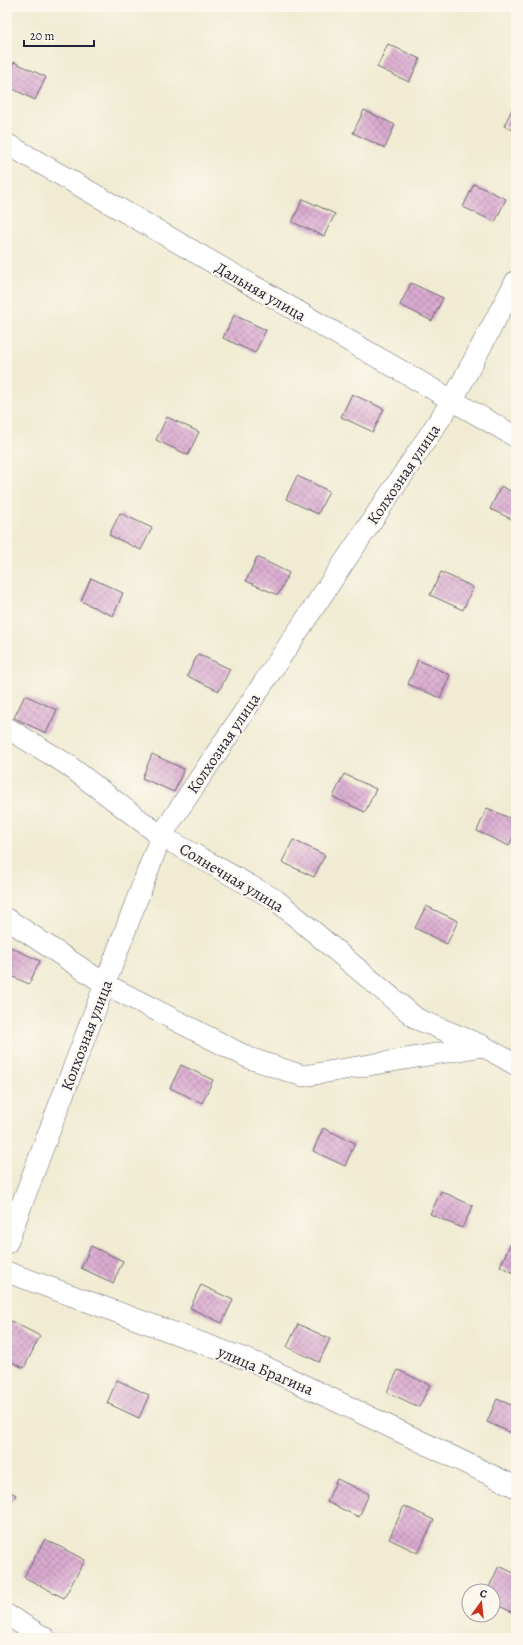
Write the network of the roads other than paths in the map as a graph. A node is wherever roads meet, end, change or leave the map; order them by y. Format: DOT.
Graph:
graph roads {
  1 [pos="7,144"];
  2 [pos="516,281"];
  3 [pos="452,400"];
  4 [pos="516,437"];
  5 [pos="7,728"];
  6 [pos="161,836"];
  7 [pos="7,919"];
  8 [pos="105,984"];
  9 [pos="483,1046"];
  10 [pos="516,1064"];
  11 [pos="7,1244"];
  12 [pos="7,1272"];
  13 [pos="516,1487"];
  14 [pos="7,1615"];
  15 [pos="45,1638"];
  1 -- 3 [label="street, Дальняя улица"];
  2 -- 3 [label="street, Колхозная улица"];
  3 -- 4 [label="street, Дальняя улица"];
  3 -- 6 [label="street, Колхозная улица"];
  5 -- 6 [label="street, Солнечная улица"];
  6 -- 8 [label="street, Колхозная улица"];
  6 -- 9 [label="street, Солнечная улица"];
  7 -- 8 [label="street"];
  8 -- 9 [label="street"];
  8 -- 11 [label="street, Колхозная улица"];
  9 -- 10 [label="street, Солнечная улица"];
  12 -- 13 [label="street, улица Брагина"];
  14 -- 15 [label="street"];
}
